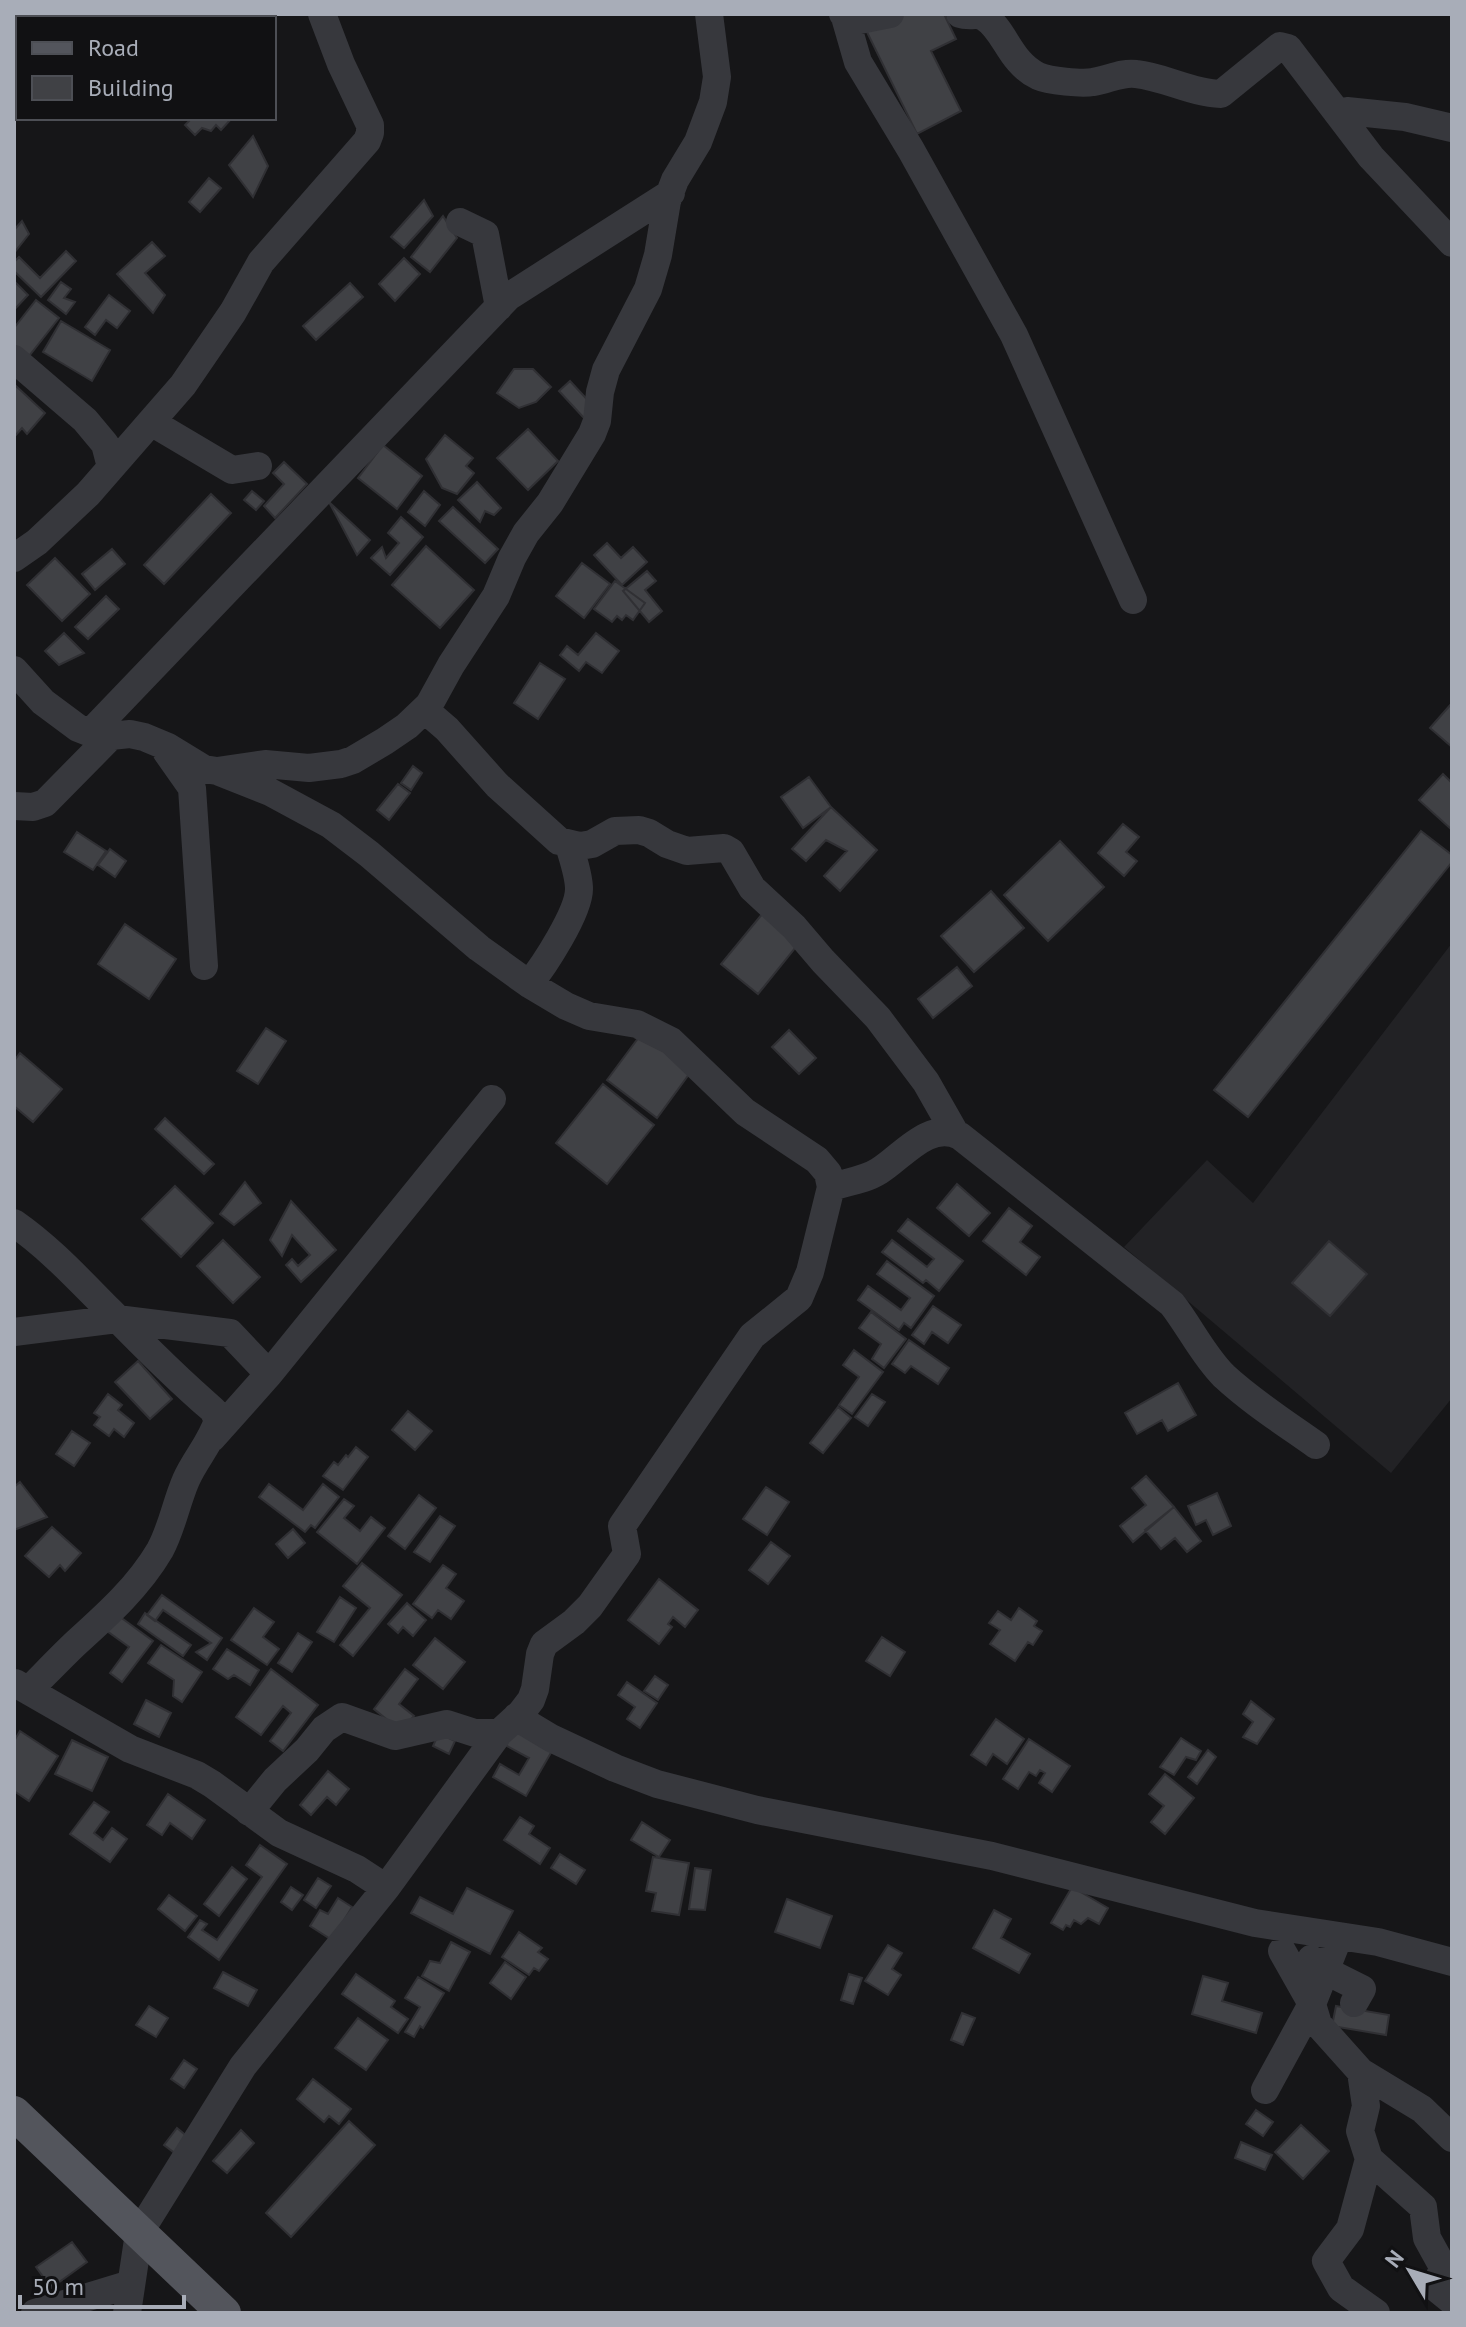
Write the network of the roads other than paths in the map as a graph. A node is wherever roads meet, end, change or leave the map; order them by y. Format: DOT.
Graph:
graph roads {
  1 [pos="322,14"];
  2 [pos="709,14"];
  3 [pos="890,14"];
  4 [pos="960,14"];
  5 [pos="844,15"];
  6 [pos="1347,111"];
  7 [pos="1452,128"];
  8 [pos="671,193"];
  9 [pos="460,222"];
  10 [pos="1452,243"];
  11 [pos="499,307"];
  12 [pos="14,359"];
  13 [pos="151,422"];
  14 [pos="258,466"];
  15 [pos="111,467"];
  16 [pos="14,558"];
  17 [pos="1133,600"];
  18 [pos="14,670"];
  19 [pos="425,710"];
  20 [pos="100,735"];
  21 [pos="161,744"];
  22 [pos="217,771"];
  23 [pos="17,811"];
  24 [pos="569,845"];
  25 [pos="204,966"];
  26 [pos="529,984"];
  27 [pos="492,1099"];
  28 [pos="955,1133"];
  29 [pos="831,1187"];
  30 [pos="14,1223"];
  31 [pos="117,1319"];
  32 [pos="14,1332"];
  33 [pos="269,1374"];
  34 [pos="212,1438"];
  35 [pos="1316,1445"];
  36 [pos="22,1686"];
  37 [pos="508,1725"];
  38 [pos="249,1812"];
  39 [pos="386,1888"];
  40 [pos="1255,1923"];
  41 [pos="1339,1936"];
  42 [pos="1378,1942"];
  43 [pos="1282,1951"];
  44 [pos="1452,1962"];
  45 [pos="1326,1971"];
  46 [pos="1312,2004"];
  47 [pos="1361,2072"];
  48 [pos="1265,2090"];
  49 [pos="14,2113"];
  50 [pos="1452,2138"];
  51 [pos="1369,2159"];
  52 [pos="139,2233"];
  53 [pos="131,2284"];
  54 [pos="1452,2301"];
  55 [pos="35,2313"];
  56 [pos="127,2313"];
  57 [pos="224,2313"];
  58 [pos="1376,2313"];
  1 -- 13 [label="street"];
  2 -- 8 [label="street"];
  3 -- 5 [label="street"];
  4 -- 10 [label="street"];
  5 -- 17 [label="street"];
  6 -- 7 [label="street"];
  8 -- 11 [label="street"];
  8 -- 19 [label="street"];
  9 -- 11 [label="street"];
  11 -- 20 [label="street"];
  12 -- 15 [label="street"];
  13 -- 14 [label="street"];
  13 -- 15 [label="street"];
  15 -- 16 [label="street"];
  18 -- 20 [label="street"];
  19 -- 22 [label="street"];
  19 -- 24 [label="street"];
  20 -- 21 [label="street"];
  20 -- 23 [label="street"];
  21 -- 22 [label="street"];
  21 -- 25 [label="street"];
  22 -- 26 [label="street"];
  24 -- 26 [label="street"];
  24 -- 28 [label="street"];
  26 -- 29 [label="street"];
  27 -- 33 [label="street"];
  28 -- 29 [label="street"];
  28 -- 35 [label="street"];
  29 -- 37 [label="street"];
  30 -- 31 [label="street"];
  31 -- 32 [label="street"];
  31 -- 33 [label="street"];
  31 -- 34 [label="street"];
  33 -- 34 [label="street"];
  34 -- 36 [label="street"];
  36 -- 38 [label="street"];
  37 -- 38 [label="street"];
  37 -- 39 [label="street"];
  37 -- 40 [label="street"];
  38 -- 39 [label="street"];
  39 -- 52 [label="street"];
  40 -- 41 [label="street"];
  40 -- 43 [label="street"];
  41 -- 42 [label="street"];
  41 -- 45 [label="street"];
  42 -- 44 [label="street"];
  42 -- 45 [label="street"];
  43 -- 45 [label="street"];
  43 -- 46 [label="street"];
  45 -- 46 [label="street"];
  46 -- 47 [label="street"];
  46 -- 48 [label="street"];
  47 -- 50 [label="street"];
  47 -- 51 [label="street"];
  49 -- 52 [label="main road"];
  51 -- 54 [label="street"];
  51 -- 58 [label="street"];
  52 -- 53 [label="street"];
  52 -- 57 [label="main road"];
  53 -- 55 [label="street"];
  53 -- 56 [label="street"];
}
